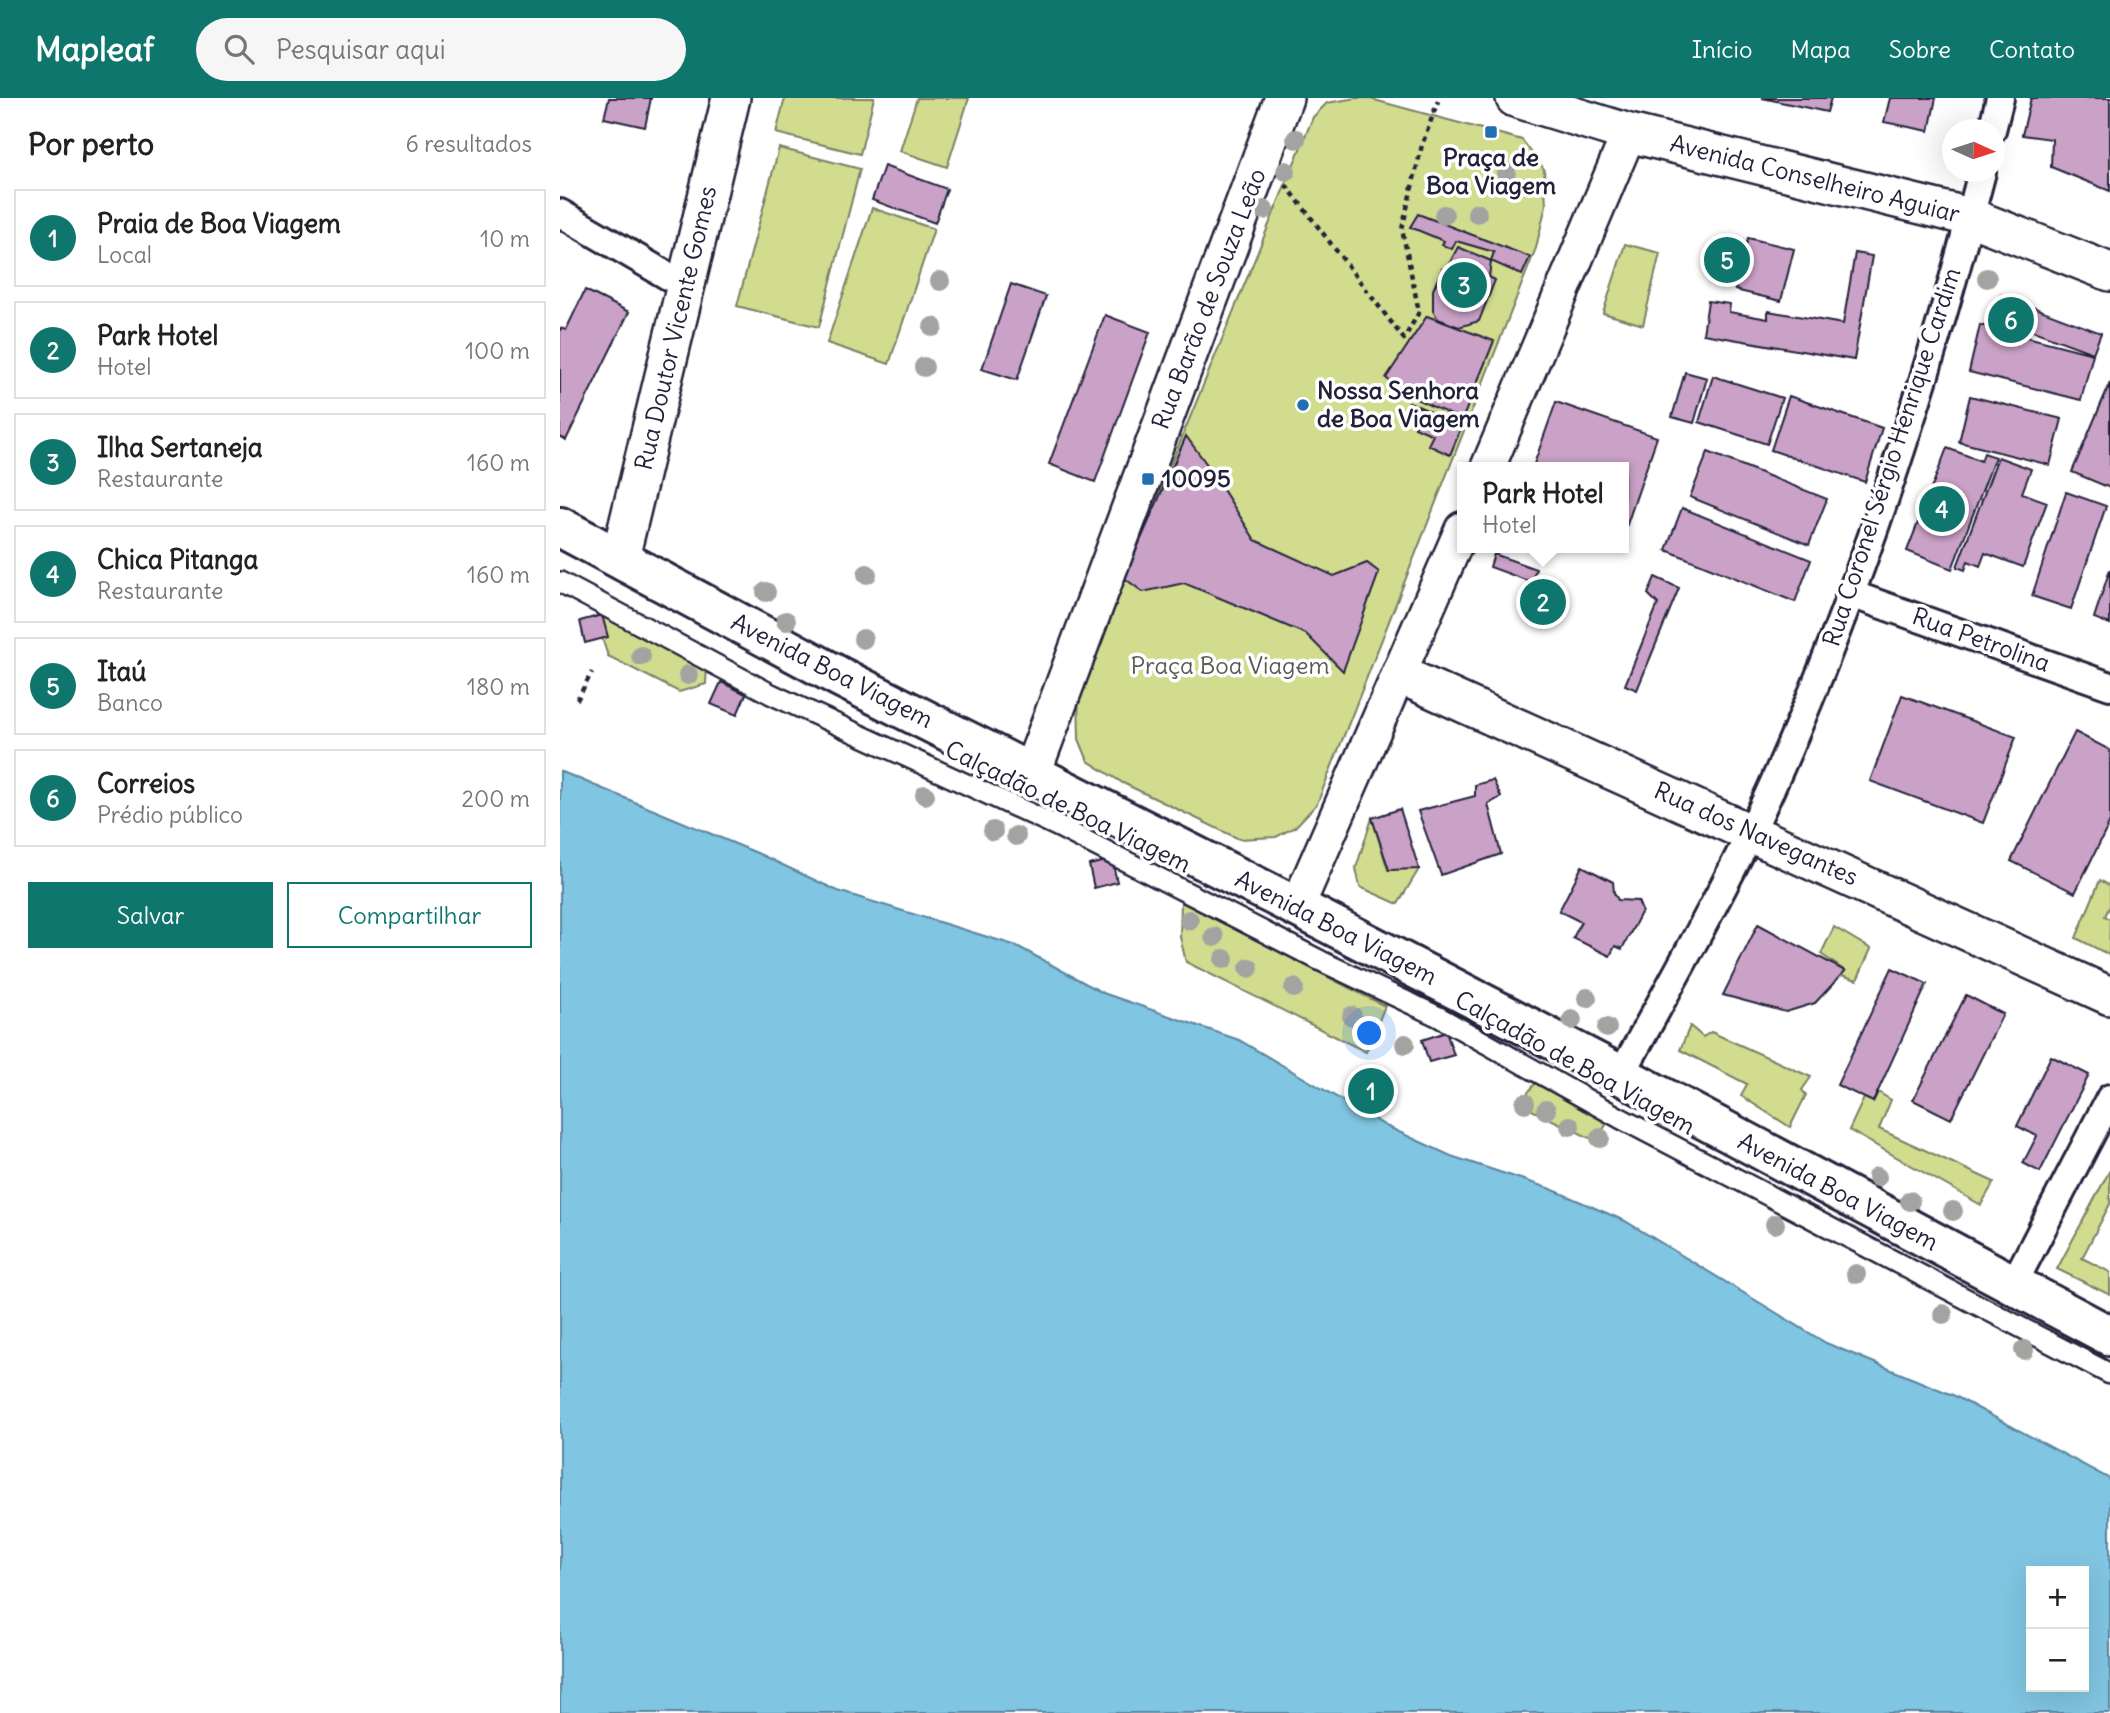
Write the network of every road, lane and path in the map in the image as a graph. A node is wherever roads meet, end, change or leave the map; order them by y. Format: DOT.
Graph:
graph roads {
  1 [pos="731,98"];
  2 [pos="1284,98"];
  3 [pos="1515,98"];
  4 [pos="2000,98"];
  5 [pos="1438,101"];
  6 [pos="1995,119"];
  7 [pos="1629,133"];
  8 [pos="1264,153"];
  9 [pos="1979,182"];
  10 [pos="560,213"];
  11 [pos="1970,218"];
  12 [pos="2110,272"];
  13 [pos="685,286"];
  14 [pos="1490,462"];
  15 [pos="560,527"];
  16 [pos="1457,541"];
  17 [pos="620,558"];
  18 [pos="560,582"];
  19 [pos="1851,594"];
  20 [pos="592,672"];
  21 [pos="1401,675"];
  22 [pos="2110,687"];
  23 [pos="577,700"];
  24 [pos="1031,775"];
  25 [pos="1751,831"];
  26 [pos="1297,906"];
  27 [pos="2110,996"];
  28 [pos="1621,1075"];
  29 [pos="2110,1098"];
  30 [pos="2013,1285"];
  31 [pos="2110,1336"];
  32 [pos="2110,1374"];
  1 -- 13 [label="main road, Rua Doutor Vicente Gomes"];
  2 -- 8 [label="main road, Rua Barão de Souza Leão"];
  3 -- 7 [label="main road, Avenida Conselheiro Aguiar"];
  4 -- 6 [label="street"];
  5 -- 8 [label="path"];
  7 -- 11 [label="main road, Avenida Conselheiro Aguiar"];
  7 -- 14 [label="street"];
  8 -- 24 [label="main road, Rua Barão de Souza Leão"];
  9 -- 11 [label="street, Rua Coronel Sérgio Henrique Cardim"];
  10 -- 13 [label="street"];
  11 -- 12 [label="main road, Avenida Conselheiro Aguiar"];
  11 -- 19 [label="street, Rua Coronel Sérgio Henrique Cardim"];
  13 -- 17 [label="main road, Rua Doutor Vicente Gomes"];
  15 -- 17 [label="main road, Avenida Boa Viagem"];
  16 -- 21 [label="street"];
  17 -- 24 [label="main road, Avenida Boa Viagem"];
  18 -- 32 [label="street, Calçadão de Boa Viagem"];
  19 -- 22 [label="street, Rua Petrolina"];
  19 -- 25 [label="street, Rua Coronel Sérgio Henrique Cardim"];
  20 -- 23 [label="path"];
  21 -- 25 [label="main road, Rua dos Navegantes"];
  21 -- 26 [label="street"];
  24 -- 26 [label="main road, Avenida Boa Viagem"];
  25 -- 27 [label="main road, Rua dos Navegantes"];
  25 -- 28 [label="street, Rua Coronel Sérgio Henrique Cardim"];
  26 -- 28 [label="main road, Avenida Boa Viagem"];
  28 -- 30 [label="main road, Avenida Boa Viagem"];
  29 -- 30 [label="street"];
  30 -- 31 [label="main road, Avenida Boa Viagem"];
}
